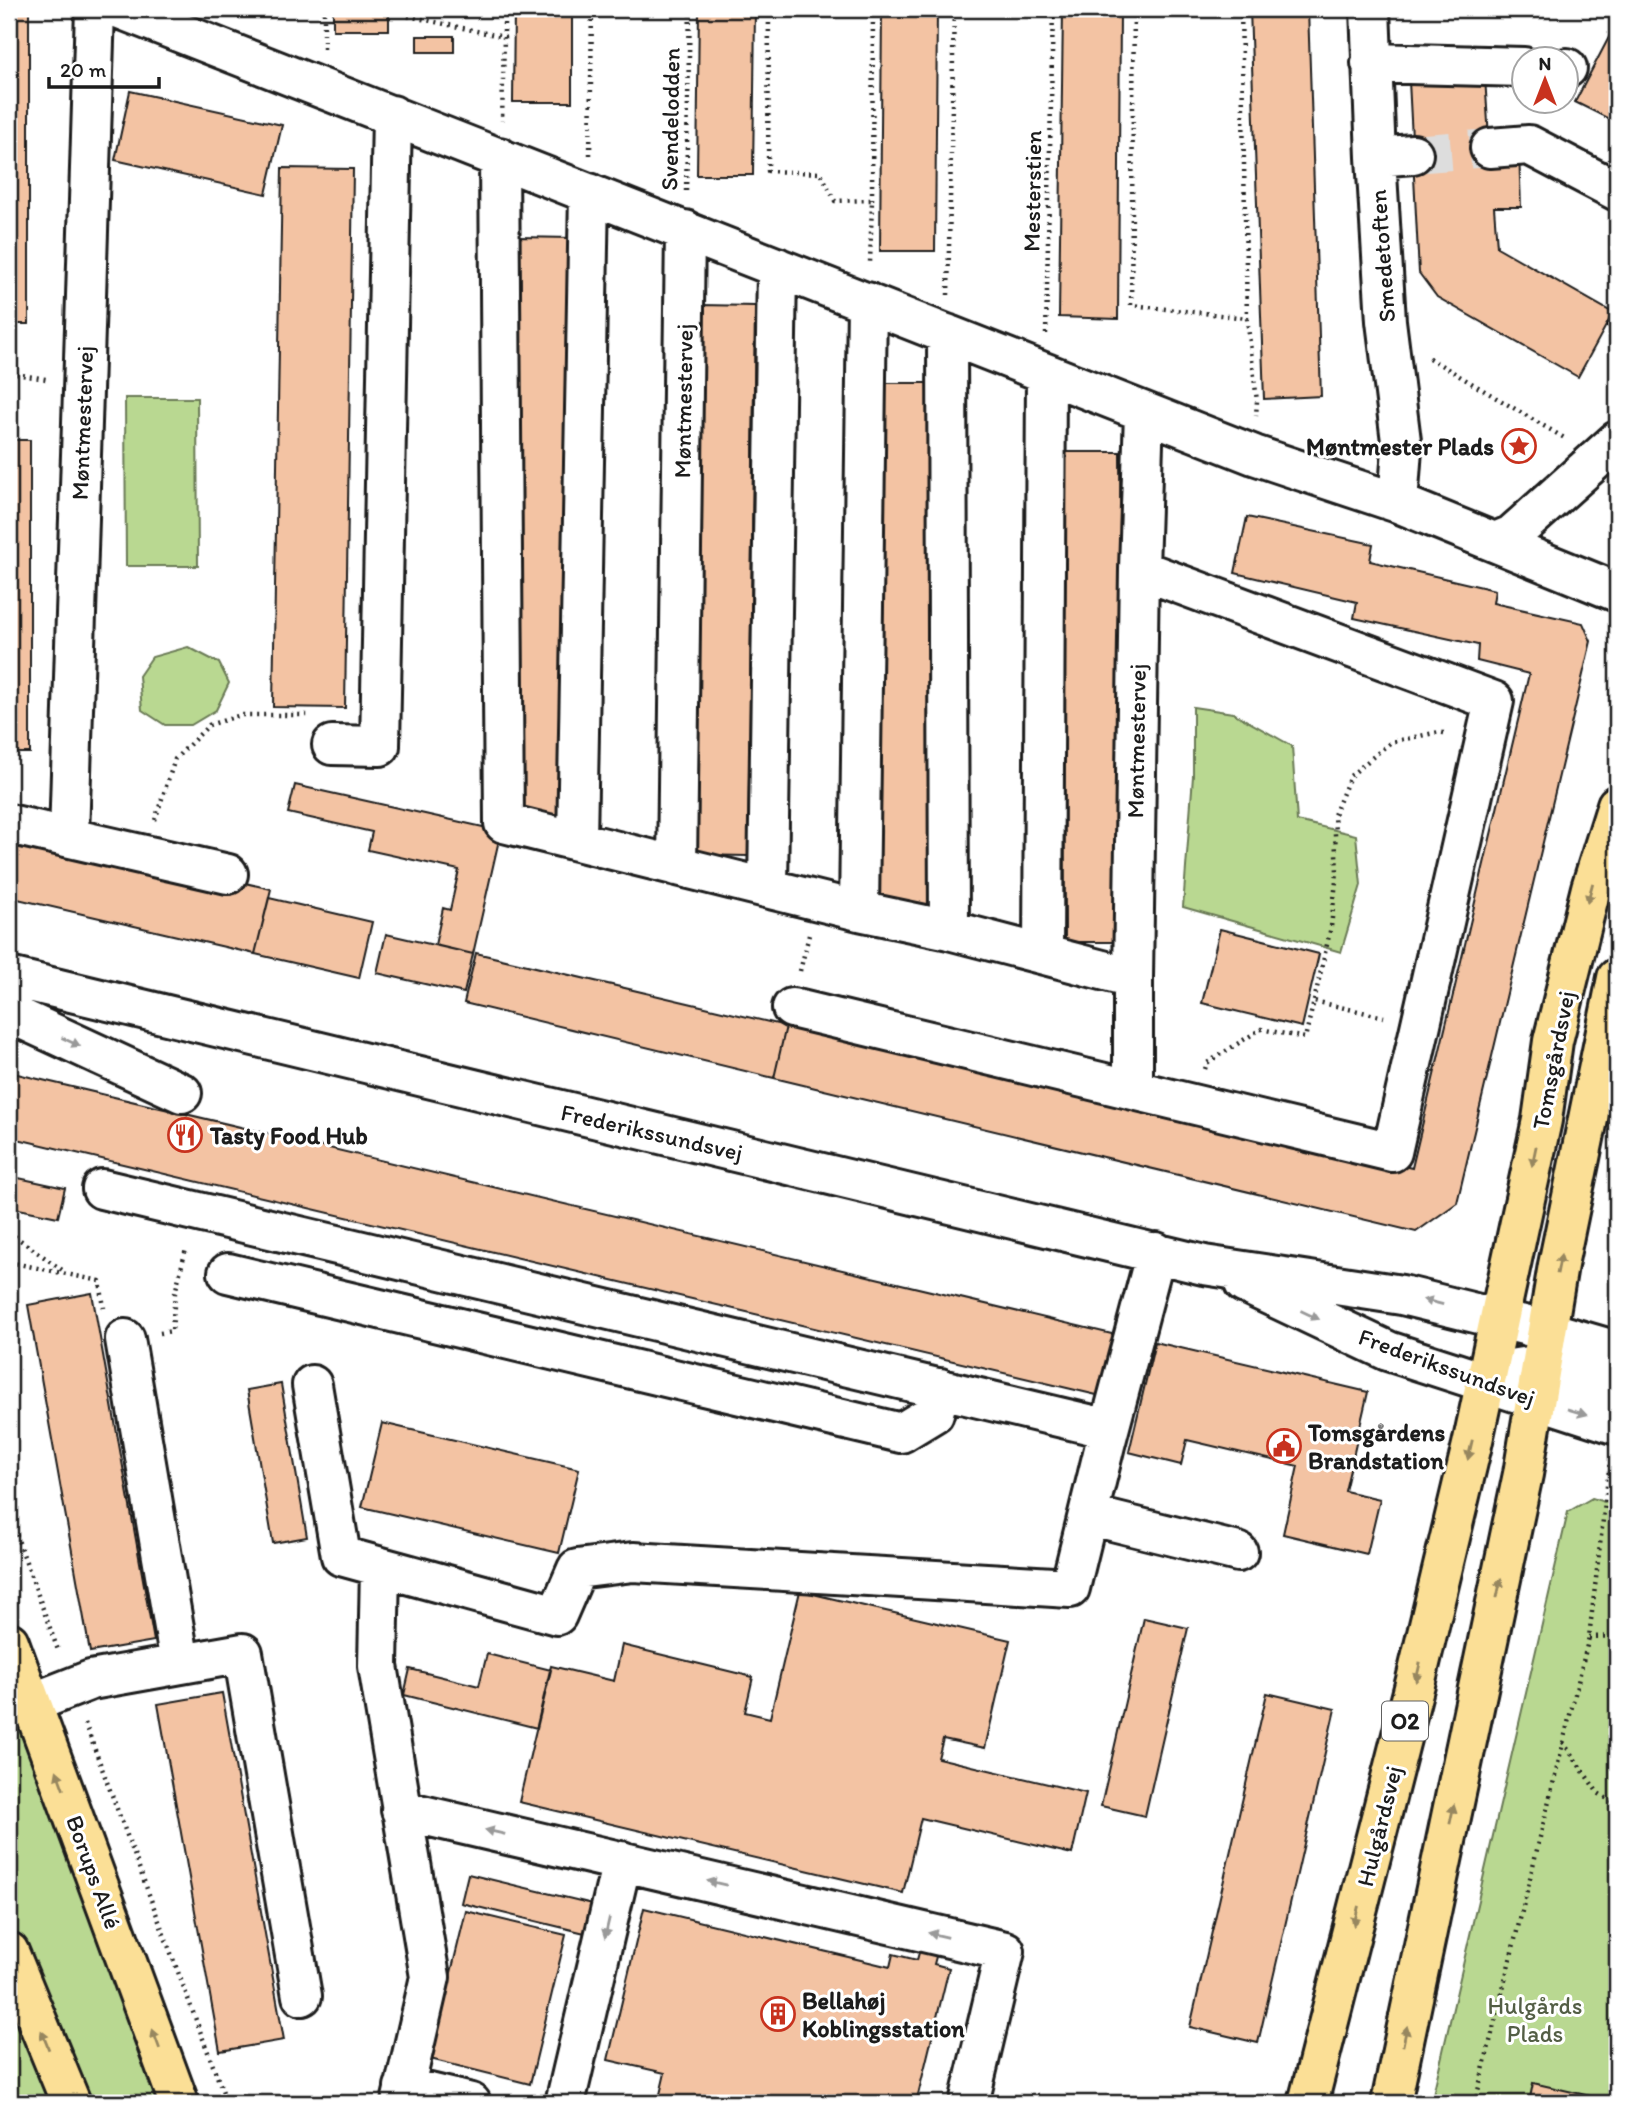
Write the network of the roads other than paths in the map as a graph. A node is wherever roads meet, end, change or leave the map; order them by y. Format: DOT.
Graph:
graph roads {
  1 [pos="95,9"];
  2 [pos="120,9"];
  3 [pos="1370,9"];
  4 [pos="1371,63"];
  5 [pos="1510,67"];
  6 [pos="392,115"];
  7 [pos="1490,148"];
  8 [pos="499,157"];
  9 [pos="1617,191"];
  10 [pos="589,193"];
  11 [pos="685,230"];
  12 [pos="777,267"];
  13 [pos="867,302"];
  14 [pos="947,334"];
  15 [pos="1046,373"];
  16 [pos="1144,412"];
  17 [pos="1608,450"];
  18 [pos="1398,503"];
  19 [pos="1495,542"];
  20 [pos="1139,569"];
  21 [pos="1617,592"];
  22 [pos="325,730"];
  23 [pos="1617,804"];
  24 [pos="9,824"];
  25 [pos="69,837"];
  26 [pos="577,840"];
  27 [pos="677,866"];
  28 [pos="228,874"];
  29 [pos="768,888"];
  30 [pos="859,912"];
  31 [pos="949,930"];
  32 [pos="1043,954"];
  33 [pos="9,960"];
  34 [pos="9,977"];
  35 [pos="1133,978"];
  36 [pos="1617,978"];
  37 [pos="99,999"];
  38 [pos="9,1003"];
  39 [pos="792,1008"];
  40 [pos="9,1013"];
  41 [pos="1133,1090"];
  42 [pos="182,1093"];
  43 [pos="102,1189"];
  44 [pos="1156,1252"];
  45 [pos="1204,1265"];
  46 [pos="228,1273"];
  47 [pos="1499,1319"];
  48 [pos="125,1339"];
  49 [pos="1617,1350"];
  50 [pos="1542,1365"];
  51 [pos="1484,1384"];
  52 [pos="312,1385"];
  53 [pos="1617,1386"];
  54 [pos="940,1388"];
  55 [pos="1616,1424"];
  56 [pos="1109,1429"];
  57 [pos="1088,1515"];
  58 [pos="1238,1552"];
  59 [pos="380,1567"];
  60 [pos="9,1642"];
  61 [pos="180,1663"];
  62 [pos="32,1703"];
  63 [pos="401,1810"];
  64 [pos="622,1861"];
  65 [pos="9,1952"];
  66 [pos="302,1996"];
  67 [pos="402,2095"];
  68 [pos="71,2103"];
  69 [pos="179,2103"];
  70 [pos="471,2103"];
  71 [pos="565,2103"];
  72 [pos="969,2103"];
  73 [pos="1308,2103"];
  74 [pos="1391,2103"];
  1 -- 25 [label="street, Møntmestervej"];
  2 -- 6 [label="street"];
  3 -- 4 [label="street, Smedetoften"];
  4 -- 5 [label="street"];
  4 -- 18 [label="street, Smedetoften"];
  6 -- 8 [label="street"];
  6 -- 22 [label="street"];
  7 -- 9 [label="street"];
  8 -- 10 [label="street"];
  8 -- 26 [label="street"];
  10 -- 11 [label="street"];
  10 -- 26 [label="street"];
  11 -- 12 [label="street"];
  11 -- 27 [label="street, Møntmestervej"];
  12 -- 13 [label="street"];
  12 -- 29 [label="street"];
  13 -- 14 [label="street"];
  13 -- 30 [label="street"];
  14 -- 15 [label="street"];
  14 -- 31 [label="street"];
  15 -- 16 [label="street"];
  15 -- 32 [label="street"];
  16 -- 18 [label="street"];
  16 -- 20 [label="street, Møntmestervej"];
  17 -- 19 [label="street"];
  18 -- 19 [label="street"];
  19 -- 21 [label="street"];
  20 -- 35 [label="street, Møntmestervej"];
  20 -- 41 [label="street"];
  23 -- 47 [label="main road, Tomsgårdsvej / O2, one-way"];
  24 -- 25 [label="street"];
  25 -- 28 [label="street"];
  26 -- 27 [label="street"];
  27 -- 29 [label="street"];
  29 -- 30 [label="street"];
  30 -- 31 [label="street"];
  31 -- 32 [label="street"];
  32 -- 35 [label="street"];
  33 -- 37 [label="street"];
  34 -- 37 [label="street, Frederikssundsvej"];
  35 -- 41 [label="street, Møntmestervej"];
  50 -- 36 [label="main road, Tomsgårdsvej, one-way"];
  37 -- 38 [label="street, Frederikssundsvej"];
  37 -- 44 [label="street, Frederikssundsvej"];
  39 -- 41 [label="street"];
  40 -- 42 [label="street, one-way"];
  43 -- 54 [label="street"];
  44 -- 45 [label="street, Frederikssundsvej"];
  44 -- 56 [label="street"];
  47 -- 45 [label="street, Frederikssundsvej, one-way"];
  45 -- 51 [label="street, Frederikssundsvej, one-way"];
  46 -- 54 [label="street"];
  47 -- 50 [label="street, Frederikssundsvej"];
  47 -- 51 [label="main road, O2"];
  48 -- 61 [label="street"];
  49 -- 50 [label="street, Frederikssundsvej"];
  50 -- 51 [label="street, Frederikssundsvej"];
  50 -- 53 [label="street"];
  50 -- 55 [label="street, Frederikssundsvej, one-way"];
  74 -- 50 [label="main road, one-way"];
  51 -- 73 [label="main road, Hulgårdsvej / O2, one-way"];
  52 -- 59 [label="street"];
  54 -- 56 [label="street"];
  56 -- 57 [label="street"];
  57 -- 58 [label="street"];
  57 -- 59 [label="street"];
  59 -- 63 [label="street"];
  60 -- 62 [label="main road, Borups Allé"];
  61 -- 62 [label="street"];
  61 -- 66 [label="street"];
  69 -- 62 [label="main road, Borups Allé, one-way"];
  64 -- 63 [label="street, one-way"];
  63 -- 67 [label="street"];
  64 -- 71 [label="street, one-way"];
  72 -- 64 [label="street, one-way"];
  68 -- 65 [label="main road, one-way"];
  67 -- 70 [label="street"];
}
